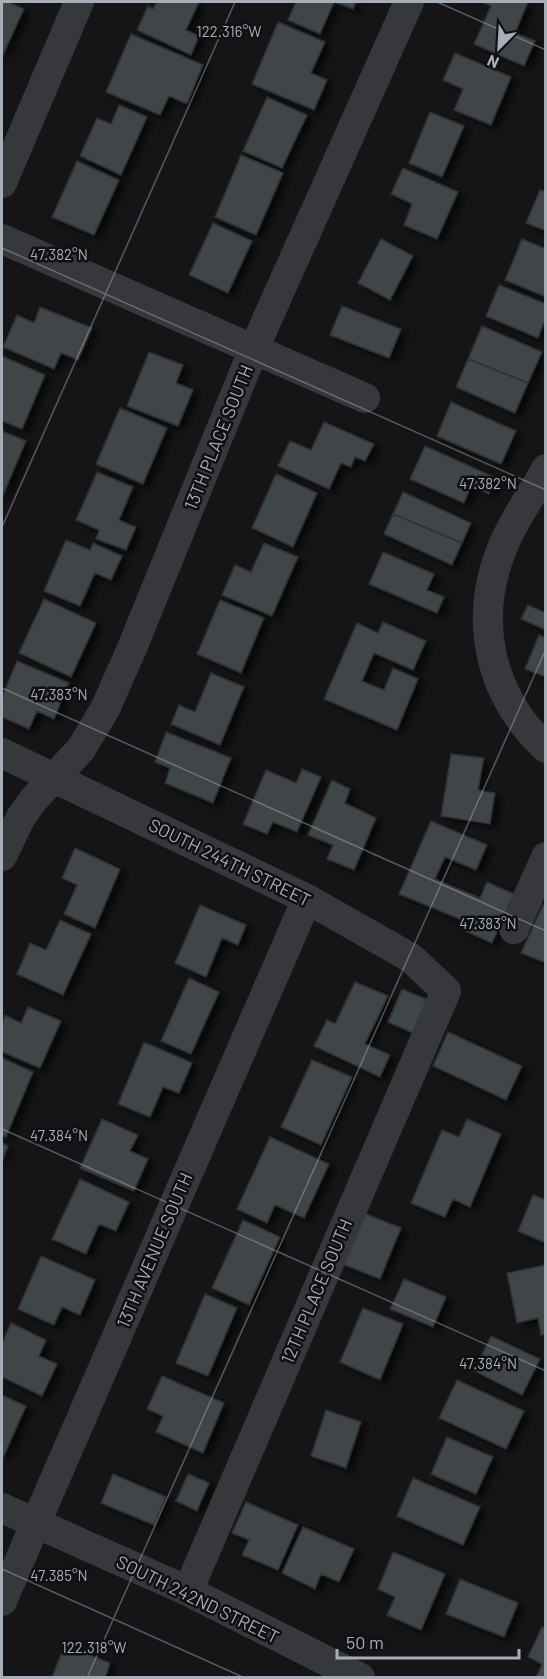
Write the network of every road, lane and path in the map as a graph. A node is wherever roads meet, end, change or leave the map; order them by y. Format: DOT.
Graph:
graph roads {
  1 [pos="79,2"];
  2 [pos="409,2"];
  3 [pos="2,183"];
  4 [pos="2,239"];
  5 [pos="253,351"];
  6 [pos="365,398"];
  7 [pos="546,469"];
  8 [pos="546,748"];
  9 [pos="2,753"];
  10 [pos="54,776"];
  11 [pos="2,855"];
  12 [pos="546,856"];
  13 [pos="307,899"];
  14 [pos="514,929"];
  15 [pos="446,991"];
  16 [pos="2,1509"];
  17 [pos="35,1523"];
  18 [pos="188,1591"];
  19 [pos="2,1601"];
  20 [pos="318,1669"];
  21 [pos="360,1677"];
  1 -- 3 [label="street"];
  2 -- 5 [label="street, 13TH PLACE SOUTH"];
  4 -- 5 [label="street"];
  5 -- 6 [label="street"];
  5 -- 10 [label="street, 13TH PLACE SOUTH"];
  7 -- 8 [label="street"];
  9 -- 10 [label="street, SOUTH 244TH STREET"];
  10 -- 11 [label="street, 13TH PLACE SOUTH"];
  10 -- 13 [label="street, SOUTH 244TH STREET"];
  12 -- 14 [label="street"];
  13 -- 15 [label="street, SOUTH 244TH STREET"];
  13 -- 17 [label="street, 13TH AVENUE SOUTH"];
  15 -- 18 [label="street, 12TH PLACE SOUTH"];
  16 -- 17 [label="street, SOUTH 242ND STREET"];
  17 -- 18 [label="street, SOUTH 242ND STREET"];
  17 -- 19 [label="street, 13TH AVENUE SOUTH"];
  18 -- 20 [label="street, SOUTH 242ND STREET"];
  20 -- 21 [label="street, SOUTH 242ND STREET"];
}
